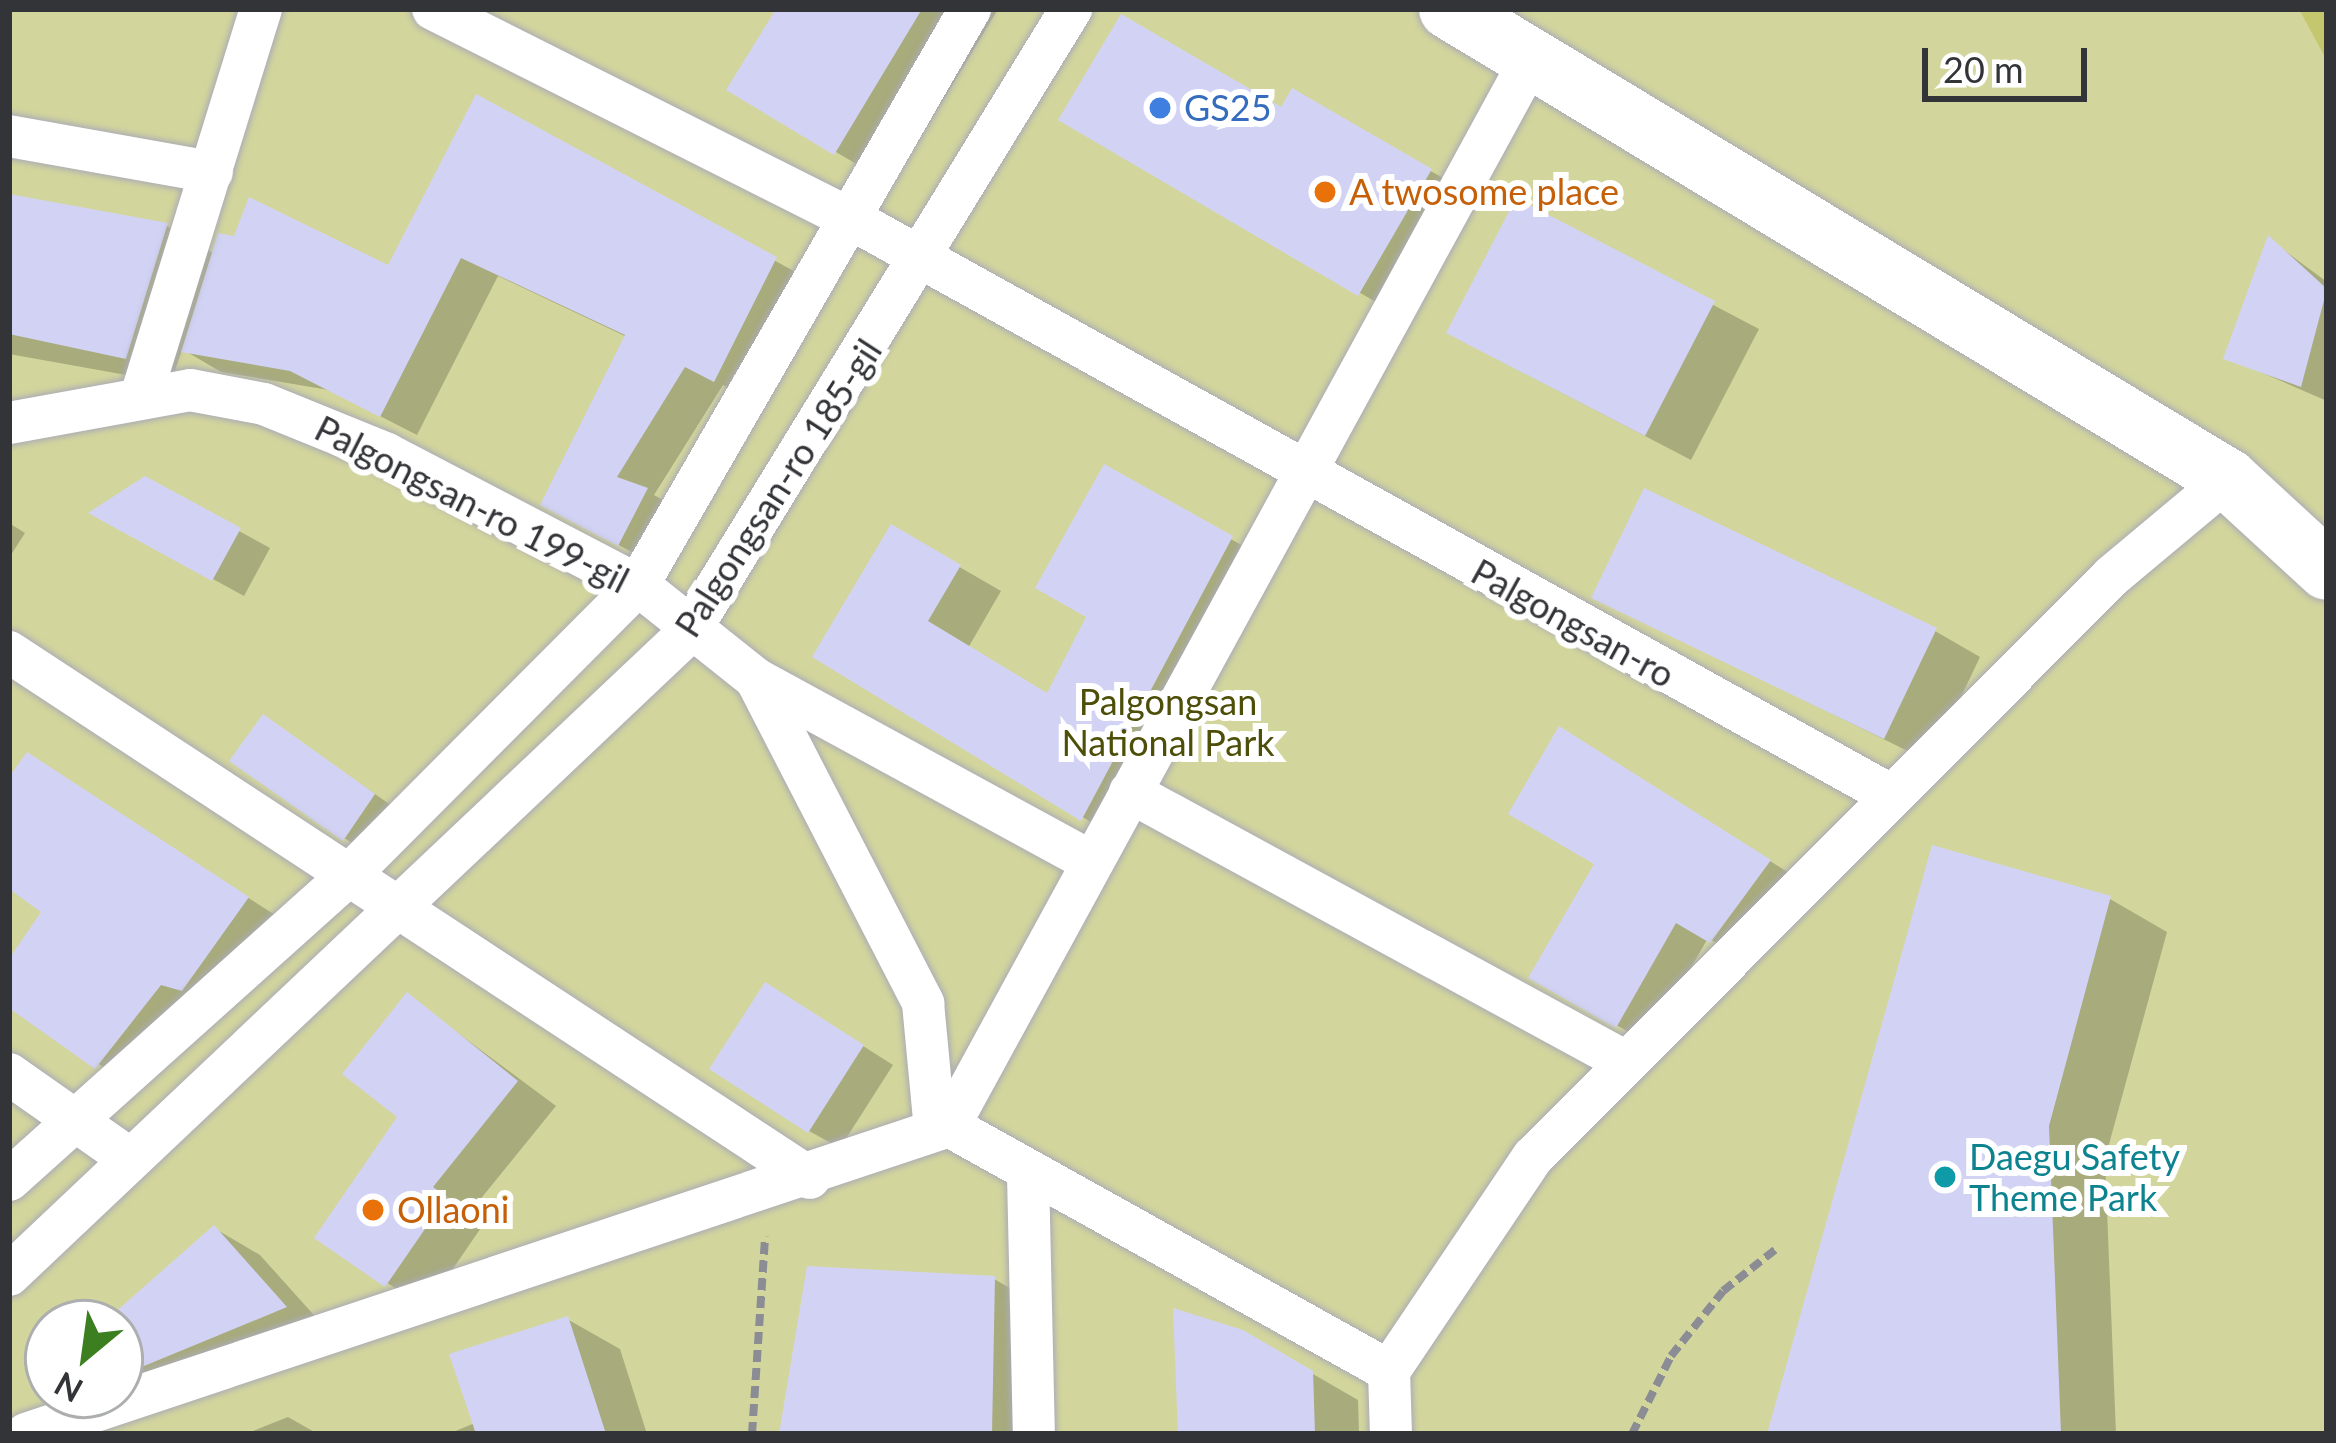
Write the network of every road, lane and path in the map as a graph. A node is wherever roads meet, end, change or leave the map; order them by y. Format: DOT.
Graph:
graph roads {
  1 [pos="261,9"];
  2 [pos="433,9"];
  3 [pos="970,9"];
  4 [pos="1071,9"];
  5 [pos="1449,9"];
  6 [pos="1532,58"];
  7 [pos="9,136"];
  8 [pos="212,172"];
  9 [pos="853,220"];
  10 [pos="926,261"];
  11 [pos="142,393"];
  12 [pos="9,423"];
  13 [pos="1302,476"];
  14 [pos="2228,479"];
  15 [pos="2327,571"];
  16 [pos="638,585"];
  17 [pos="688,632"];
  18 [pos="9,652"];
  19 [pos="756,679"];
  20 [pos="1130,793"];
  21 [pos="1892,796"];
  22 [pos="1091,862"];
  23 [pos="349,875"];
  24 [pos="405,904"];
  25 [pos="1626,1062"];
  26 [pos="9,1074"];
  27 [pos="73,1117"];
  28 [pos="942,1127"];
  29 [pos="128,1157"];
  30 [pos="1028,1175"];
  31 [pos="810,1178"];
  32 [pos="9,1180"];
  33 [pos="768,1192"];
  34 [pos="1775,1249"];
  35 [pos="9,1276"];
  36 [pos="1389,1371"];
  37 [pos="26,1434"];
  38 [pos="752,1434"];
  39 [pos="1034,1434"];
  40 [pos="1391,1434"];
  41 [pos="1631,1434"];
  1 -- 8 [label="street"];
  2 -- 9 [label="street, Palgongsan-ro"];
  3 -- 9 [label="street, Palgongsan-ro 185-gil"];
  4 -- 10 [label="street, Palgongsan-ro 185-gil"];
  5 -- 6 [label="main road"];
  6 -- 13 [label="street"];
  6 -- 14 [label="main road"];
  7 -- 8 [label="street"];
  8 -- 11 [label="street"];
  9 -- 10 [label="street, Palgongsan-ro"];
  9 -- 16 [label="street, Palgongsan-ro 185-gil"];
  10 -- 13 [label="street, Palgongsan-ro"];
  10 -- 17 [label="street, Palgongsan-ro 185-gil"];
  11 -- 12 [label="street, Palgongsan-ro 199-gil"];
  11 -- 16 [label="street, Palgongsan-ro 199-gil"];
  13 -- 20 [label="street"];
  13 -- 21 [label="street, Palgongsan-ro"];
  14 -- 15 [label="main road"];
  14 -- 21 [label="street"];
  16 -- 17 [label="street, Palgongsan-ro 199-gil"];
  16 -- 23 [label="street, Palgongsan-ro 185-gil"];
  17 -- 19 [label="street, Palgongsan-ro 199-gil"];
  17 -- 24 [label="street, Palgongsan-ro 185-gil"];
  18 -- 23 [label="street"];
  19 -- 22 [label="street, Palgongsan-ro 199-gil"];
  19 -- 28 [label="street"];
  20 -- 22 [label="street"];
  20 -- 25 [label="street"];
  21 -- 25 [label="street"];
  22 -- 28 [label="street"];
  23 -- 24 [label="street"];
  23 -- 27 [label="street, Palgongsan-ro 185-gil"];
  24 -- 29 [label="street, Palgongsan-ro 185-gil"];
  24 -- 31 [label="street"];
  25 -- 36 [label="street"];
  26 -- 27 [label="street"];
  27 -- 29 [label="street"];
  27 -- 32 [label="street, Palgongsan-ro 185-gil"];
  28 -- 30 [label="street"];
  28 -- 31 [label="street"];
  29 -- 35 [label="street, Palgongsan-ro 185-gil"];
  30 -- 36 [label="street"];
  30 -- 39 [label="street"];
  31 -- 33 [label="street"];
  33 -- 37 [label="street"];
  33 -- 38 [label="path"];
  34 -- 41 [label="path"];
  36 -- 40 [label="street"];
}
